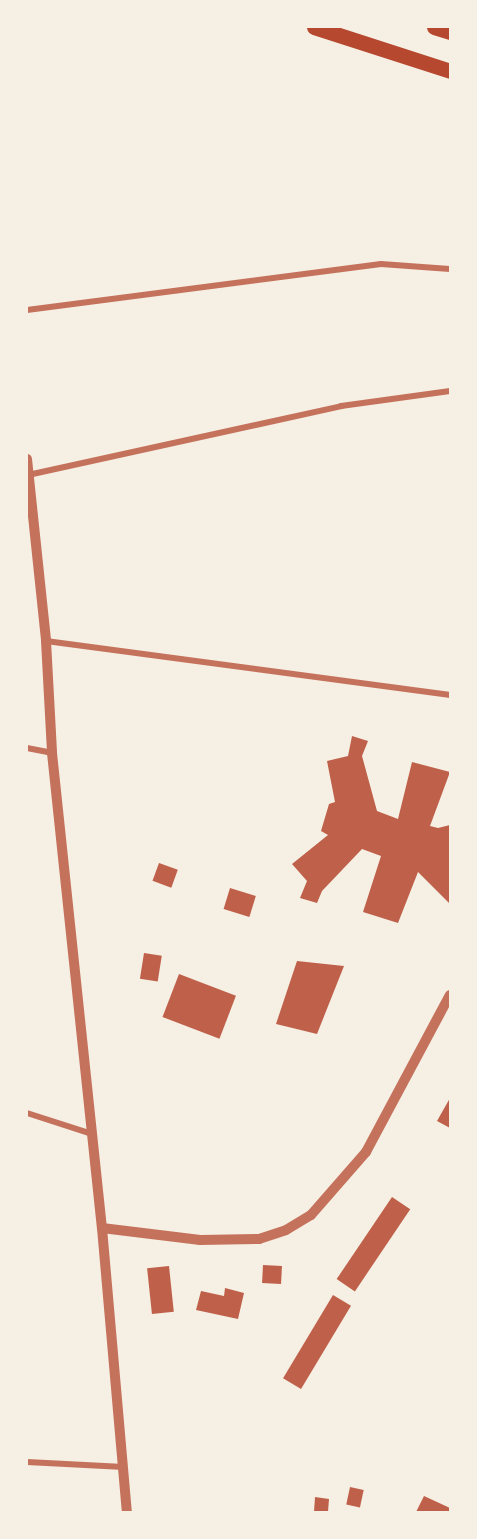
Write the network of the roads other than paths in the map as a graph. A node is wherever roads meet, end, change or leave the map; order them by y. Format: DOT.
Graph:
graph roads {
  1 [pos="314,27"];
  2 [pos="434,27"];
  3 [pos="450,32"];
  4 [pos="450,71"];
  5 [pos="450,269"];
  6 [pos="27,310"];
  7 [pos="450,392"];
  8 [pos="27,459"];
  9 [pos="28,475"];
  10 [pos="46,641"];
  11 [pos="450,695"];
  12 [pos="27,747"];
  13 [pos="52,753"];
  14 [pos="450,995"];
  15 [pos="27,1113"];
  16 [pos="92,1134"];
  17 [pos="102,1228"];
  18 [pos="27,1462"];
  19 [pos="124,1467"];
  20 [pos="127,1512"];
  1 -- 4 [label="highway"];
  2 -- 3 [label="highway"];
  5 -- 6 [label="street"];
  7 -- 9 [label="street"];
  8 -- 9 [label="street"];
  9 -- 10 [label="street"];
  10 -- 11 [label="street"];
  10 -- 13 [label="street"];
  12 -- 13 [label="street"];
  13 -- 16 [label="street"];
  14 -- 17 [label="street"];
  15 -- 16 [label="street"];
  16 -- 17 [label="street"];
  17 -- 19 [label="street"];
  18 -- 19 [label="street"];
  19 -- 20 [label="street"];
}
